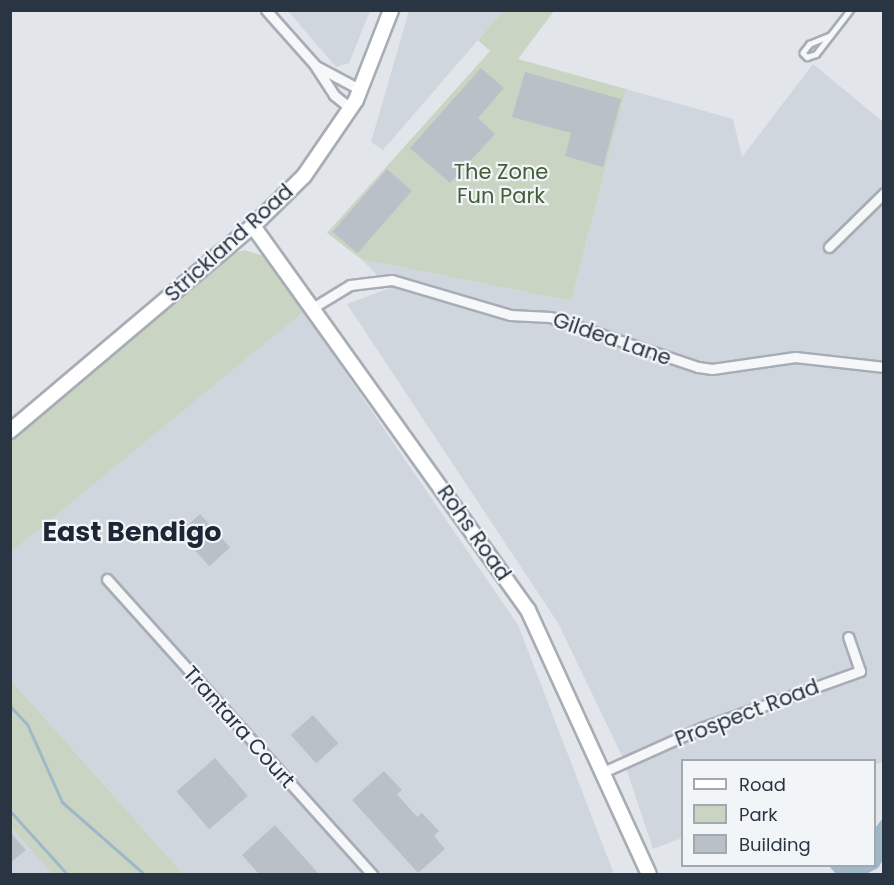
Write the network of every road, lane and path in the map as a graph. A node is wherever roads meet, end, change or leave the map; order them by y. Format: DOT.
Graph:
graph roads {
  1 [pos="266,10"];
  2 [pos="391,10"];
  3 [pos="849,10"];
  4 [pos="830,36"];
  5 [pos="314,64"];
  6 [pos="361,90"];
  7 [pos="351,109"];
  8 [pos="884,193"];
  9 [pos="253,226"];
  10 [pos="829,247"];
  11 [pos="314,307"];
  12 [pos="884,367"];
  13 [pos="10,431"];
  14 [pos="107,579"];
  15 [pos="848,637"];
  16 [pos="603,772"];
  17 [pos="648,873"];
  18 [pos="372,874"];
  1 -- 5 [label="street"];
  2 -- 6 [label="main road, Strickland Road"];
  3 -- 4 [label="lane"];
  4 -- 4 [label="lane"];
  5 -- 6 [label="street"];
  5 -- 7 [label="street"];
  6 -- 7 [label="main road, Strickland Road"];
  7 -- 9 [label="main road, Strickland Road"];
  8 -- 10 [label="street"];
  9 -- 11 [label="main road, Rohs Road"];
  9 -- 13 [label="main road, Strickland Road"];
  11 -- 12 [label="street, Gildea Lane"];
  11 -- 16 [label="main road, Rohs Road"];
  14 -- 18 [label="street, Trantara Court"];
  15 -- 16 [label="street, Prospect Road"];
  16 -- 17 [label="main road, Rohs Road"];
}
